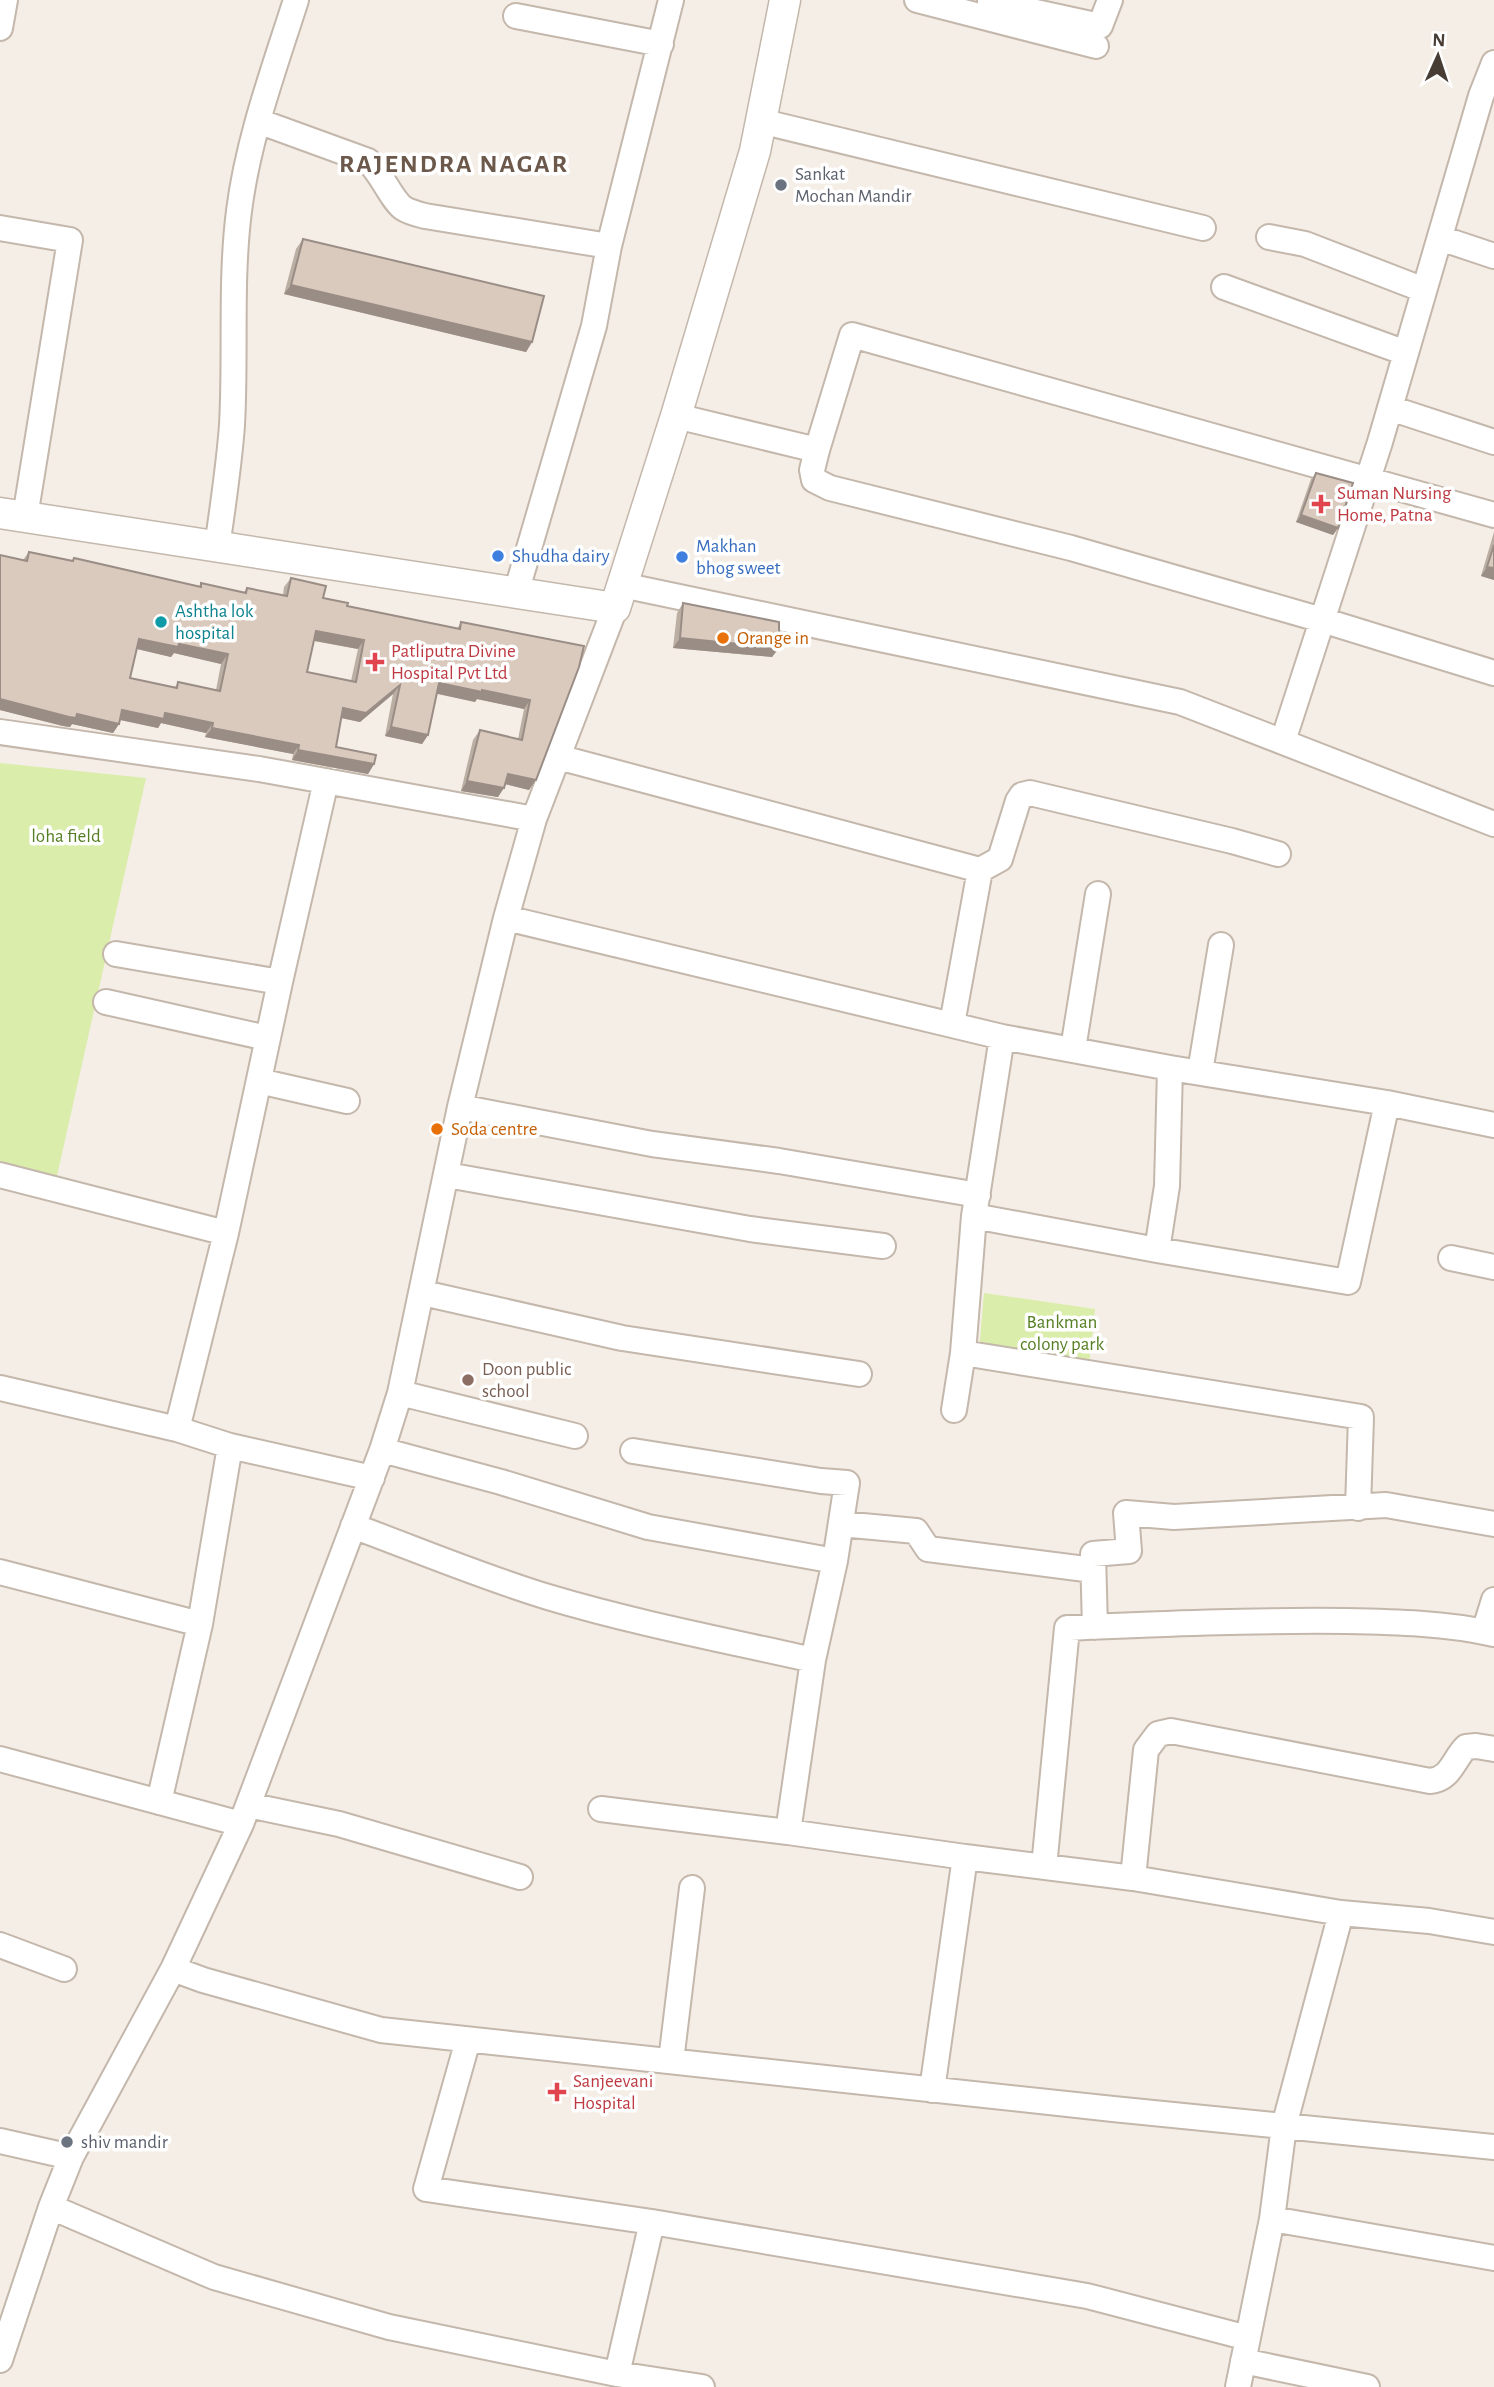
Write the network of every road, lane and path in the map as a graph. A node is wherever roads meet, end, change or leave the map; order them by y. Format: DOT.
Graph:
graph roads {
  1 [pos="5,0"];
  2 [pos="296,0"];
  3 [pos="671,0"];
  4 [pos="785,0"];
  5 [pos="917,0"];
  6 [pos="979,0"];
  7 [pos="1111,0"];
  8 [pos="516,16"];
  9 [pos="0,28"];
  10 [pos="660,44"];
  11 [pos="1096,46"];
  12 [pos="1494,64"];
  13 [pos="258,121"];
  14 [pos="760,121"];
  15 [pos="0,228"];
  16 [pos="1203,228"];
  17 [pos="1269,237"];
  18 [pos="1440,238"];
  19 [pos="609,246"];
  20 [pos="1494,256"];
  21 [pos="1224,287"];
  22 [pos="1424,290"];
  23 [pos="1406,353"];
  24 [pos="1390,408"];
  25 [pos="676,416"];
  26 [pos="1494,442"];
  27 [pos="817,450"];
  28 [pos="1368,479"];
  29 [pos="13,515"];
  30 [pos="1494,515"];
  31 [pos="217,547"];
  32 [pos="516,593"];
  33 [pos="619,596"];
  34 [pos="1322,620"];
  35 [pos="1494,673"];
  36 [pos="0,732"];
  37 [pos="1283,741"];
  38 [pos="558,757"];
  39 [pos="326,781"];
  40 [pos="534,818"];
  41 [pos="1494,824"];
  42 [pos="1278,854"];
  43 [pos="980,870"];
  44 [pos="1098,894"];
  45 [pos="506,918"];
  46 [pos="1221,945"];
  47 [pos="117,954"];
  48 [pos="280,982"];
  49 [pos="106,1002"];
  50 [pos="952,1024"];
  51 [pos="1002,1037"];
  52 [pos="267,1038"];
  53 [pos="1073,1049"];
  54 [pos="1170,1068"];
  55 [pos="1200,1072"];
  56 [pos="258,1081"];
  57 [pos="347,1101"];
  58 [pos="1387,1103"];
  59 [pos="460,1107"];
  60 [pos="1494,1125"];
  61 [pos="0,1175"];
  62 [pos="447,1175"];
  63 [pos="976,1205"];
  64 [pos="226,1233"];
  65 [pos="883,1246"];
  66 [pos="1157,1250"];
  67 [pos="1451,1258"];
  68 [pos="1494,1267"];
  69 [pos="422,1293"];
  70 [pos="963,1353"];
  71 [pos="859,1374"];
  72 [pos="0,1388"];
  73 [pos="400,1392"];
  74 [pos="954,1410"];
  75 [pos="177,1429"];
  76 [pos="575,1436"];
  77 [pos="230,1447"];
  78 [pos="382,1450"];
  79 [pos="633,1451"];
  80 [pos="372,1478"];
  81 [pos="1358,1508"];
  82 [pos="841,1524"];
  83 [pos="1494,1524"];
  84 [pos="353,1526"];
  85 [pos="835,1561"];
  86 [pos="1093,1570"];
  87 [pos="0,1572"];
  88 [pos="1494,1600"];
  89 [pos="200,1624"];
  90 [pos="1095,1627"];
  91 [pos="1489,1633"];
  92 [pos="813,1660"];
  93 [pos="1494,1749"];
  94 [pos="0,1759"];
  95 [pos="159,1802"];
  96 [pos="601,1809"];
  97 [pos="244,1815"];
  98 [pos="788,1832"];
  99 [pos="965,1857"];
  100 [pos="1044,1867"];
  101 [pos="520,1877"];
  102 [pos="1133,1878"];
  103 [pos="692,1888"];
  104 [pos="1341,1913"];
  105 [pos="1494,1931"];
  106 [pos="0,1945"];
  107 [pos="64,1969"];
  108 [pos="173,1969"];
  109 [pos="468,2040"];
  110 [pos="671,2061"];
  111 [pos="932,2090"];
  112 [pos="1284,2126"];
  113 [pos="0,2141"];
  114 [pos="1494,2147"];
  115 [pos="71,2157"];
  116 [pos="51,2207"];
  117 [pos="1272,2219"];
  118 [pos="652,2222"];
  119 [pos="1494,2258"];
  120 [pos="1246,2349"];
  121 [pos="0,2360"];
  122 [pos="617,2374"];
  123 [pos="702,2387"];
  124 [pos="1238,2387"];
  125 [pos="1367,2387"];
  1 -- 9 [label="street"];
  2 -- 13 [label="street"];
  3 -- 10 [label="street"];
  4 -- 14 [label="street"];
  5 -- 11 [label="street"];
  6 -- 7 [label="street"];
  8 -- 10 [label="street"];
  10 -- 19 [label="street"];
  12 -- 18 [label="street"];
  13 -- 19 [label="street"];
  13 -- 31 [label="street"];
  14 -- 16 [label="street"];
  14 -- 25 [label="street"];
  15 -- 29 [label="street"];
  17 -- 22 [label="street"];
  18 -- 20 [label="street"];
  18 -- 22 [label="street"];
  19 -- 32 [label="street"];
  21 -- 23 [label="street"];
  22 -- 23 [label="street"];
  23 -- 24 [label="street"];
  24 -- 26 [label="street"];
  24 -- 28 [label="street"];
  25 -- 27 [label="street"];
  25 -- 33 [label="street"];
  27 -- 28 [label="street"];
  27 -- 34 [label="street"];
  28 -- 30 [label="street"];
  28 -- 34 [label="street"];
  29 -- 31 [label="street"];
  31 -- 32 [label="street"];
  32 -- 33 [label="street"];
  33 -- 37 [label="street"];
  33 -- 38 [label="street"];
  34 -- 35 [label="street"];
  34 -- 37 [label="street"];
  36 -- 39 [label="street"];
  37 -- 41 [label="street"];
  38 -- 40 [label="street"];
  38 -- 43 [label="street"];
  39 -- 40 [label="street"];
  39 -- 48 [label="street"];
  40 -- 45 [label="street"];
  42 -- 43 [label="street"];
  43 -- 50 [label="street"];
  44 -- 53 [label="street"];
  45 -- 50 [label="street"];
  45 -- 59 [label="street"];
  46 -- 55 [label="street"];
  47 -- 48 [label="street"];
  48 -- 52 [label="street"];
  49 -- 52 [label="street"];
  50 -- 51 [label="street"];
  51 -- 53 [label="street"];
  51 -- 63 [label="street"];
  52 -- 56 [label="street"];
  53 -- 54 [label="street"];
  54 -- 55 [label="street"];
  54 -- 66 [label="street"];
  55 -- 58 [label="street"];
  56 -- 57 [label="street"];
  56 -- 64 [label="street"];
  58 -- 60 [label="street"];
  58 -- 66 [label="street"];
  59 -- 62 [label="street"];
  59 -- 63 [label="street"];
  61 -- 64 [label="street"];
  62 -- 65 [label="street"];
  62 -- 69 [label="street"];
  63 -- 66 [label="street"];
  63 -- 70 [label="street"];
  64 -- 75 [label="street"];
  67 -- 68 [label="street"];
  69 -- 71 [label="street"];
  69 -- 73 [label="street"];
  70 -- 74 [label="street"];
  70 -- 81 [label="street"];
  72 -- 75 [label="street"];
  73 -- 76 [label="street"];
  73 -- 78 [label="street"];
  75 -- 77 [label="street"];
  77 -- 80 [label="street"];
  77 -- 89 [label="street"];
  78 -- 80 [label="street"];
  78 -- 85 [label="street"];
  79 -- 82 [label="street"];
  80 -- 84 [label="street"];
  81 -- 83 [label="street"];
  81 -- 86 [label="street"];
  82 -- 85 [label="street"];
  82 -- 86 [label="street"];
  84 -- 92 [label="street"];
  84 -- 97 [label="street"];
  85 -- 92 [label="street"];
  86 -- 90 [label="street"];
  87 -- 89 [label="street"];
  88 -- 91 [label="street"];
  89 -- 95 [label="street"];
  90 -- 91 [label="street"];
  90 -- 100 [label="street"];
  92 -- 98 [label="street"];
  93 -- 102 [label="street"];
  94 -- 95 [label="street"];
  95 -- 97 [label="street"];
  96 -- 98 [label="street"];
  97 -- 101 [label="street"];
  97 -- 108 [label="street"];
  98 -- 99 [label="street"];
  99 -- 100 [label="street"];
  99 -- 111 [label="street"];
  100 -- 102 [label="street"];
  102 -- 104 [label="street"];
  103 -- 110 [label="street"];
  104 -- 105 [label="street"];
  104 -- 112 [label="street"];
  106 -- 107 [label="street"];
  108 -- 109 [label="street"];
  108 -- 115 [label="street"];
  109 -- 110 [label="street"];
  109 -- 118 [label="street"];
  110 -- 111 [label="street"];
  111 -- 112 [label="street"];
  112 -- 114 [label="street"];
  112 -- 117 [label="street"];
  113 -- 115 [label="street"];
  115 -- 116 [label="street"];
  116 -- 121 [label="street"];
  116 -- 122 [label="street"];
  117 -- 119 [label="street"];
  117 -- 120 [label="street"];
  118 -- 120 [label="street"];
  118 -- 122 [label="street"];
  120 -- 124 [label="street"];
  120 -- 125 [label="street"];
  122 -- 123 [label="street"];
}
